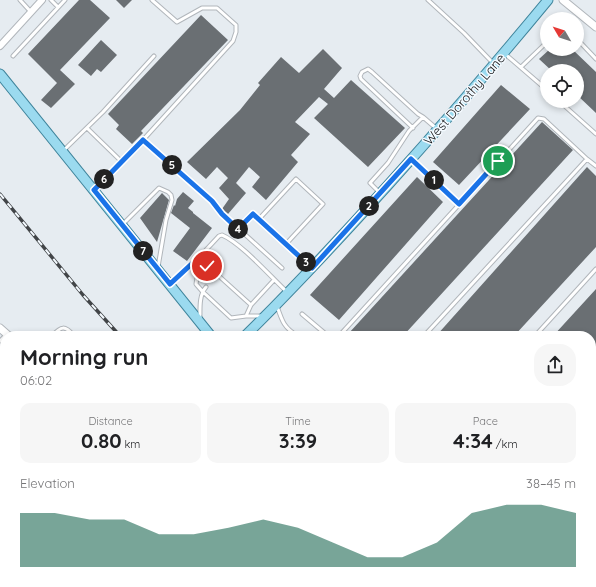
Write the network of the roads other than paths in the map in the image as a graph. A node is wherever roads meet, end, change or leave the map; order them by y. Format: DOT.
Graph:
graph roads {
  1 [pos="20,0"];
  2 [pos="42,0"];
  3 [pos="51,0"];
  4 [pos="65,0"];
  5 [pos="152,0"];
  6 [pos="428,0"];
  7 [pos="548,0"];
  8 [pos="563,0"];
  9 [pos="58,7"];
  10 [pos="31,12"];
  11 [pos="596,27"];
  12 [pos="0,46"];
  13 [pos="584,46"];
  14 [pos="540,49"];
  15 [pos="504,53"];
  16 [pos="13,56"];
  17 [pos="154,56"];
  18 [pos="596,59"];
  19 [pos="494,65"];
  20 [pos="521,67"];
  21 [pos="0,74"];
  22 [pos="540,84"];
  23 [pos="567,108"];
  24 [pos="423,117"];
  25 [pos="87,128"];
  26 [pos="413,128"];
  27 [pos="438,130"];
  28 [pos="596,134"];
  29 [pos="143,140"];
  30 [pos="63,152"];
  31 [pos="411,159"];
  32 [pos="587,159"];
  33 [pos="122,162"];
  34 [pos="596,166"];
  35 [pos="94,190"];
  36 [pos="381,193"];
  37 [pos="459,204"];
  38 [pos="259,220"];
  39 [pos="121,225"];
  40 [pos="239,229"];
  41 [pos="286,244"];
  42 [pos="198,258"];
  43 [pos="207,266"];
  44 [pos="282,268"];
  45 [pos="312,268"];
  46 [pos="596,269"];
  47 [pos="158,270"];
  48 [pos="274,280"];
  49 [pos="170,284"];
  50 [pos="206,287"];
  51 [pos="202,291"];
  52 [pos="288,293"];
  53 [pos="215,296"];
  54 [pos="212,300"];
  55 [pos="224,303"];
  56 [pos="277,304"];
  57 [pos="251,305"];
  58 [pos="220,308"];
  59 [pos="230,309"];
  60 [pos="226,314"];
  61 [pos="302,314"];
  62 [pos="246,316"];
  63 [pos="265,316"];
  64 [pos="201,323"];
  65 [pos="57,331"];
  66 [pos="69,331"];
  67 [pos="207,331"];
  68 [pos="250,331"];
  69 [pos="290,331"];
  70 [pos="322,331"];
  71 [pos="344,331"];
  72 [pos="429,331"];
  73 [pos="540,331"];
  1 -- 10 [label="lane"];
  2 -- 10 [label="street"];
  3 -- 9 [label="lane"];
  4 -- 9 [label="lane"];
  5 -- 29 [label="lane"];
  6 -- 19 [label="lane"];
  7 -- 15 [label="main road, West Dorothy Lane"];
  8 -- 11 [label="street"];
  9 -- 16 [label="lane"];
  10 -- 12 [label="street"];
  13 -- 18 [label="lane"];
  14 -- 20 [label="lane"];
  15 -- 19 [label="main road, West Dorothy Lane"];
  15 -- 20 [label="lane"];
  17 -- 25 [label="lane"];
  19 -- 27 [label="main road, West Dorothy Lane"];
  20 -- 22 [label="lane"];
  21 -- 30 [label="main road"];
  23 -- 28 [label="lane"];
  24 -- 26 [label="lane"];
  24 -- 26 [label="lane"];
  24 -- 27 [label="lane"];
  25 -- 30 [label="lane"];
  25 -- 33 [label="lane"];
  26 -- 36 [label="lane"];
  27 -- 31 [label="main road, West Dorothy Lane"];
  29 -- 33 [label="lane"];
  29 -- 40 [label="lane"];
  30 -- 35 [label="main road"];
  31 -- 36 [label="main road, West Dorothy Lane"];
  31 -- 37 [label="lane"];
  32 -- 34 [label="lane"];
  32 -- 37 [label="lane"];
  32 -- 72 [label="lane"];
  33 -- 35 [label="lane"];
  35 -- 39 [label="main road"];
  36 -- 45 [label="main road, West Dorothy Lane"];
  37 -- 71 [label="lane"];
  38 -- 40 [label="lane"];
  38 -- 41 [label="lane"];
  38 -- 41 [label="lane"];
  39 -- 47 [label="main road"];
  39 -- 47 [label="lane"];
  40 -- 44 [label="lane"];
  41 -- 45 [label="lane"];
  42 -- 43 [label="lane"];
  42 -- 48 [label="lane"];
  42 -- 49 [label="lane"];
  43 -- 51 [label="lane"];
  43 -- 57 [label="lane"];
  45 -- 52 [label="main road, West Dorothy Lane"];
  46 -- 73 [label="lane"];
  47 -- 49 [label="main road"];
  48 -- 52 [label="lane"];
  48 -- 57 [label="lane"];
  49 -- 64 [label="main road"];
  50 -- 51 [label="lane"];
  51 -- 54 [label="lane"];
  51 -- 64 [label="lane"];
  52 -- 56 [label="main road, West Dorothy Lane"];
  53 -- 54 [label="lane"];
  54 -- 58 [label="lane"];
  55 -- 58 [label="lane"];
  56 -- 63 [label="main road, West Dorothy Lane"];
  56 -- 69 [label="lane"];
  57 -- 62 [label="lane"];
  58 -- 60 [label="lane"];
  59 -- 60 [label="lane"];
  60 -- 62 [label="lane"];
  61 -- 70 [label="lane"];
  62 -- 63 [label="lane"];
  63 -- 68 [label="main road, West Dorothy Lane"];
  64 -- 67 [label="main road"];
  65 -- 66 [label="lane"];
}
